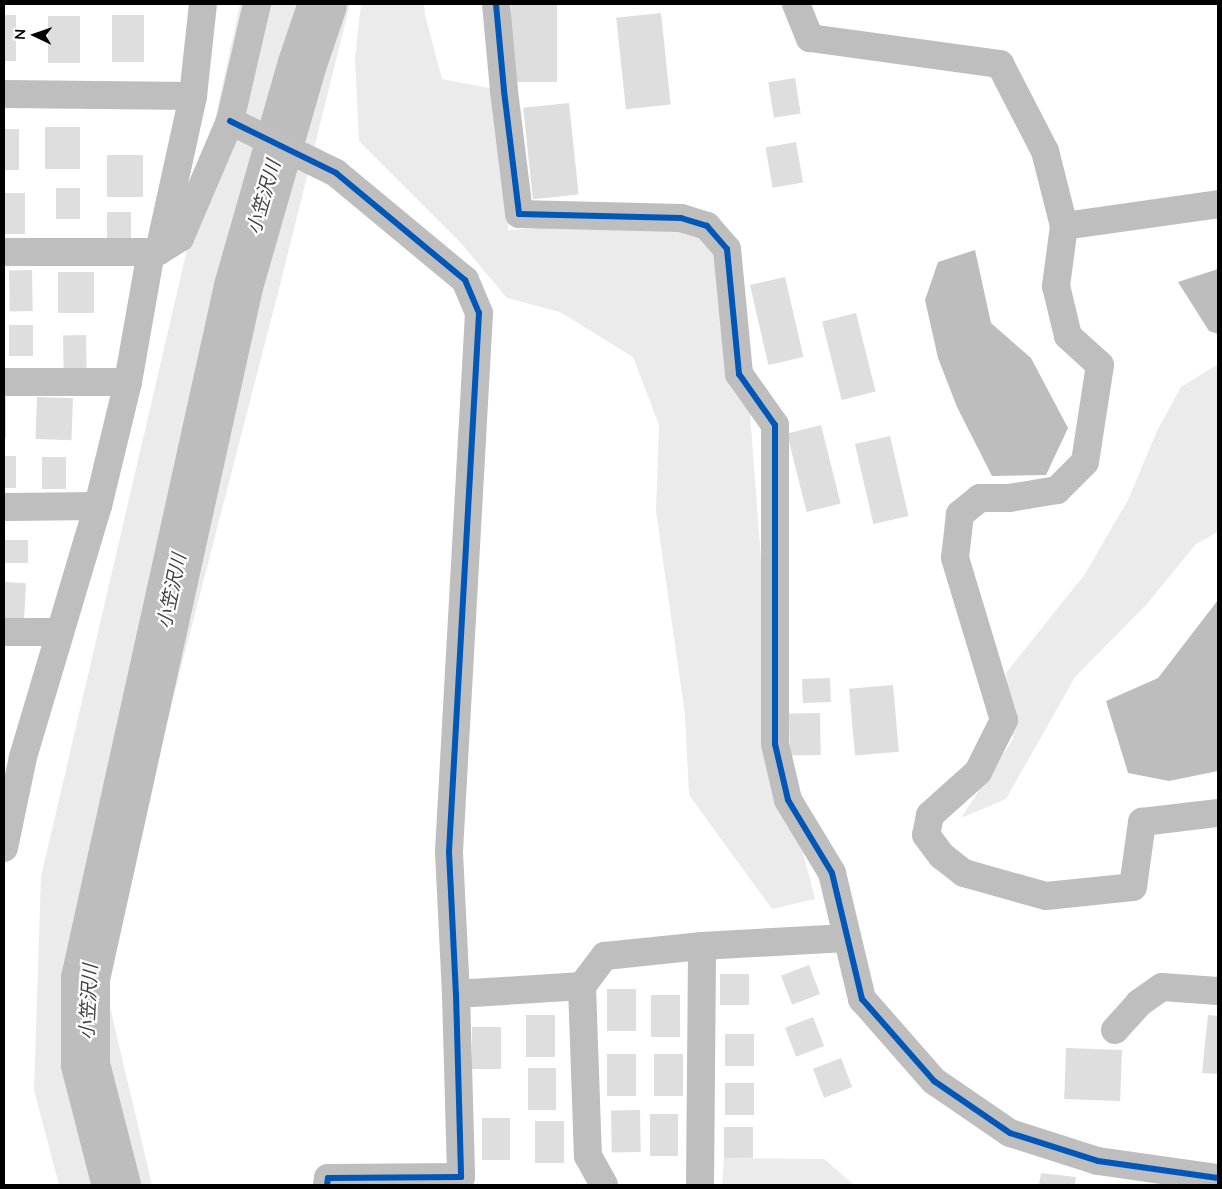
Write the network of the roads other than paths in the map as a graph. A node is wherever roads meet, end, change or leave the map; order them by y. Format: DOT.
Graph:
graph roads {
  1 [pos="203,4"];
  2 [pos="257,4"];
  3 [pos="496,4"];
  4 [pos="796,4"];
  5 [pos="4,94"];
  6 [pos="194,96"];
  7 [pos="230,121"];
  8 [pos="1218,204"];
  9 [pos="1064,226"];
  10 [pos="4,252"];
  11 [pos="155,252"];
  12 [pos="4,382"];
  13 [pos="128,382"];
  14 [pos="98,506"];
  15 [pos="4,507"];
  16 [pos="4,632"];
  17 [pos="60,632"];
  18 [pos="13,757"];
  19 [pos="1218,814"];
  20 [pos="4,848"];
  21 [pos="847,938"];
  22 [pos="702,946"];
  23 [pos="582,986"];
  24 [pos="1218,991"];
  25 [pos="456,994"];
  26 [pos="1115,1030"];
  27 [pos="1218,1178"];
  28 [pos="327,1185"];
  29 [pos="604,1185"];
  30 [pos="700,1185"];
  1 -- 6 [label="street"];
  2 -- 7 [label="street"];
  3 -- 21 [label="street"];
  4 -- 9 [label="street"];
  5 -- 6 [label="street"];
  6 -- 11 [label="street"];
  7 -- 11 [label="street"];
  7 -- 25 [label="street"];
  8 -- 9 [label="street"];
  9 -- 19 [label="street"];
  10 -- 11 [label="street"];
  11 -- 13 [label="street"];
  12 -- 13 [label="street"];
  13 -- 14 [label="street"];
  14 -- 15 [label="street"];
  14 -- 17 [label="street"];
  16 -- 17 [label="street"];
  17 -- 18 [label="street"];
  18 -- 20 [label="street"];
  21 -- 22 [label="street"];
  21 -- 27 [label="street"];
  22 -- 23 [label="street"];
  22 -- 30 [label="street"];
  23 -- 25 [label="street"];
  23 -- 29 [label="street"];
  24 -- 26 [label="street"];
  25 -- 28 [label="street"];
}
